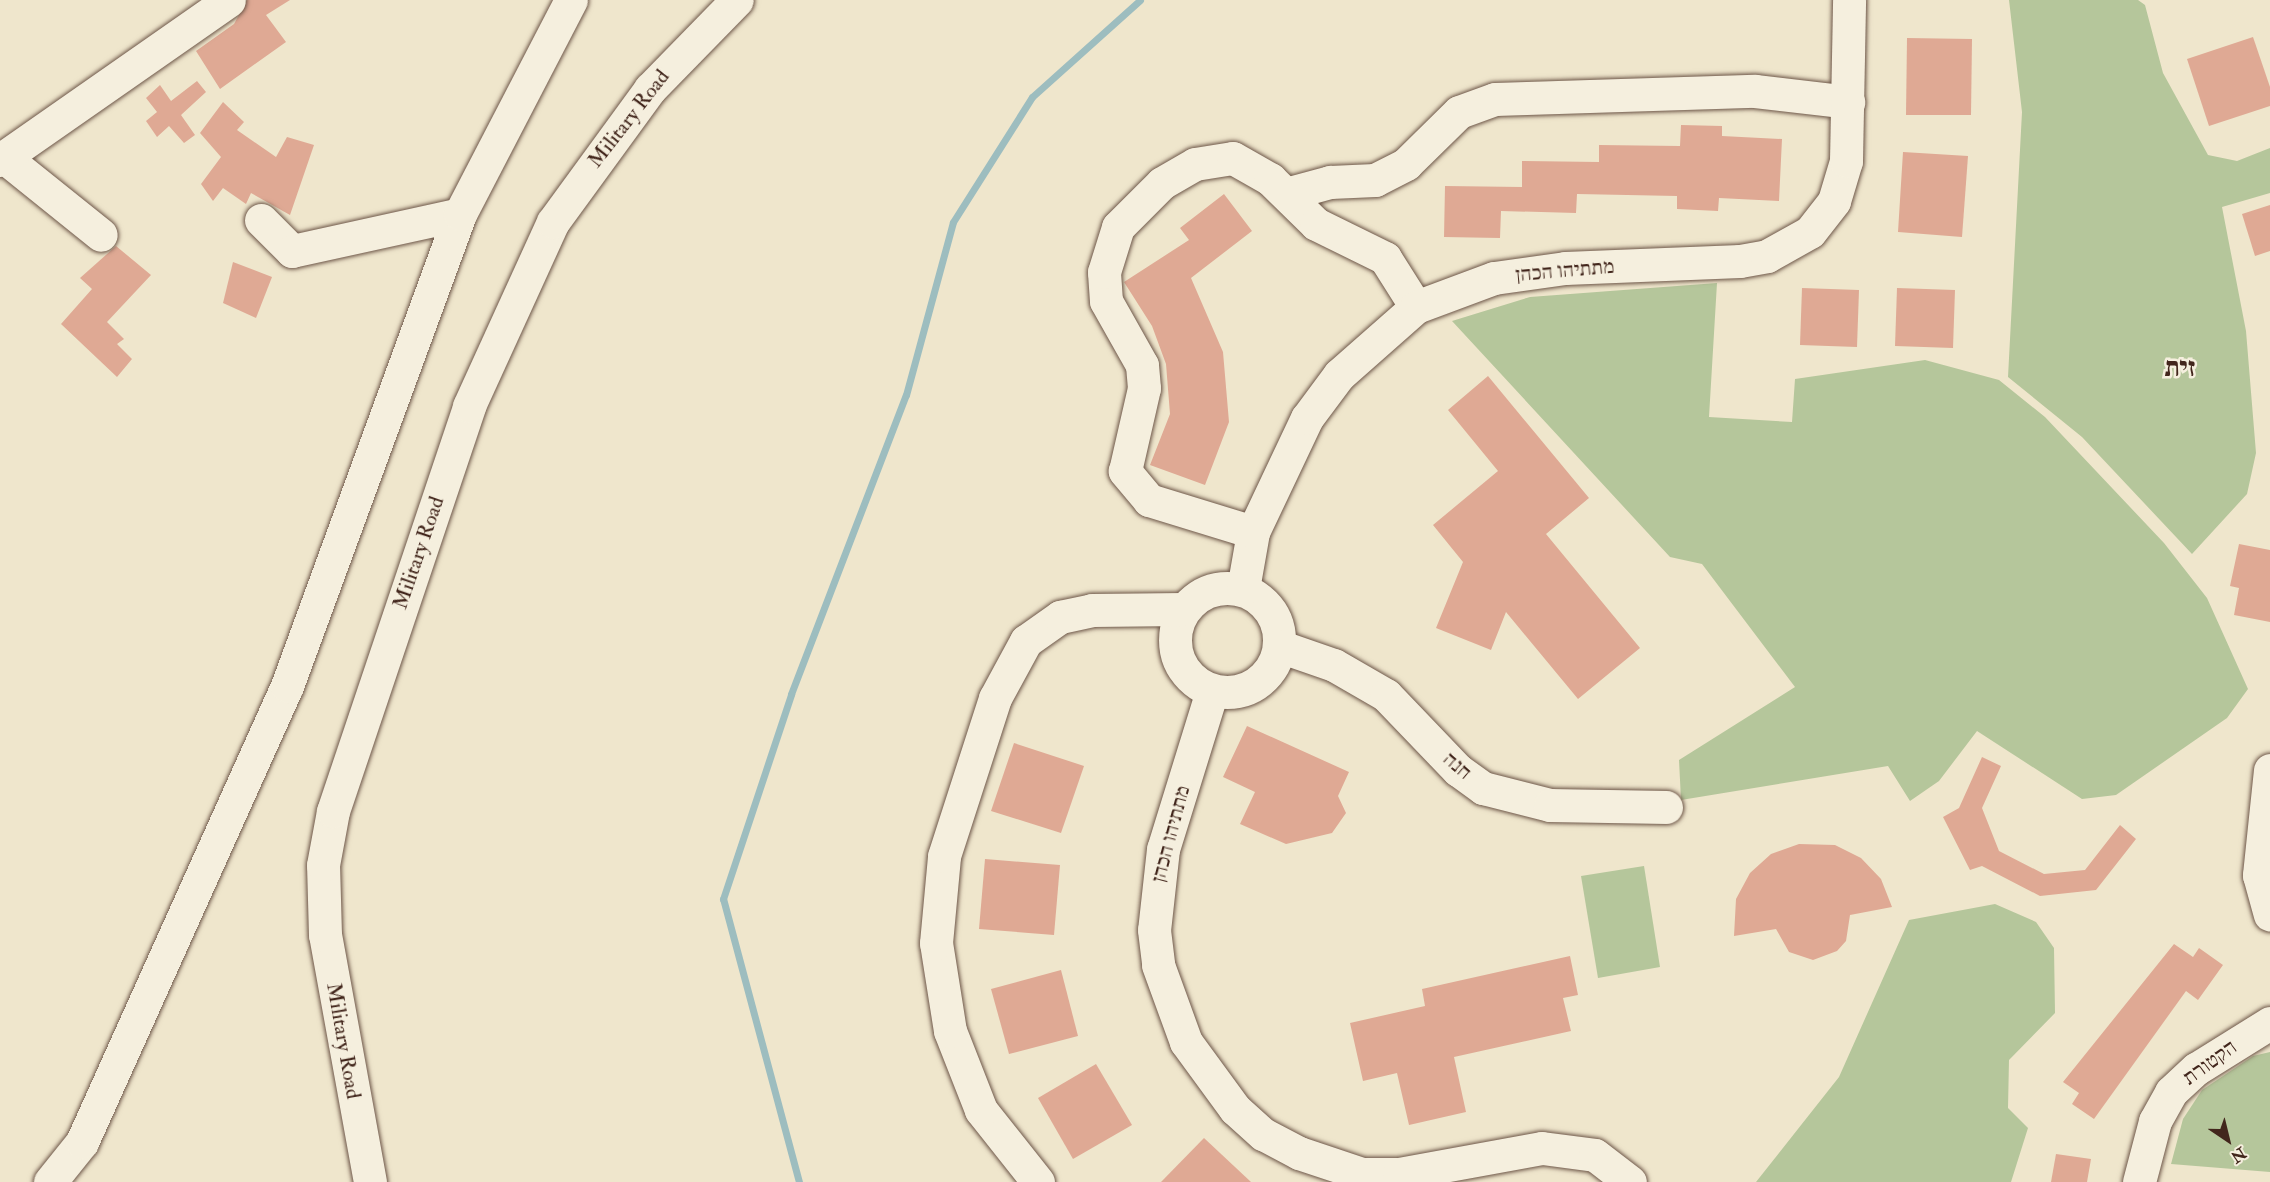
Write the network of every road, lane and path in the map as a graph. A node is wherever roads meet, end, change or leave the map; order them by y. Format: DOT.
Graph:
graph roads {
  1 [pos="229,0"];
  2 [pos="571,0"];
  3 [pos="737,0"];
  4 [pos="1849,0"];
  5 [pos="1848,102"];
  6 [pos="2,159"];
  7 [pos="1286,194"];
  8 [pos="460,214"];
  9 [pos="261,220"];
  10 [pos="101,235"];
  11 [pos="1416,307"];
  12 [pos="1253,532"];
  13 [pos="1243,590"];
  14 [pos="1184,609"];
  15 [pos="1279,646"];
  16 [pos="1212,691"];
  17 [pos="2270,770"];
  18 [pos="1666,807"];
  19 [pos="2270,915"];
  20 [pos="2270,1023"];
  21 [pos="50,1182"];
  22 [pos="370,1182"];
  23 [pos="1038,1182"];
  24 [pos="1630,1182"];
  25 [pos="2139,1182"];
  1 -- 6 [label="street"];
  2 -- 8 [label="street"];
  3 -- 22 [label="street, Military Road"];
  4 -- 5 [label="street, מתתיהו הכהן"];
  5 -- 7 [label="street"];
  5 -- 11 [label="street, מתתיהו הכהן"];
  6 -- 10 [label="street"];
  7 -- 11 [label="street"];
  7 -- 12 [label="street"];
  8 -- 9 [label="street"];
  8 -- 21 [label="street"];
  11 -- 12 [label="street, מתתיהו הכהן"];
  12 -- 13 [label="street, מתתיהו הכהן"];
  13 -- 14 [label="street"];
  13 -- 15 [label="street"];
  14 -- 16 [label="street"];
  14 -- 23 [label="street"];
  15 -- 16 [label="street"];
  15 -- 18 [label="street, חנה"];
  16 -- 24 [label="street, מתתיהו הכהן"];
  17 -- 19 [label="street"];
  20 -- 25 [label="street, הקטורת"];
}
